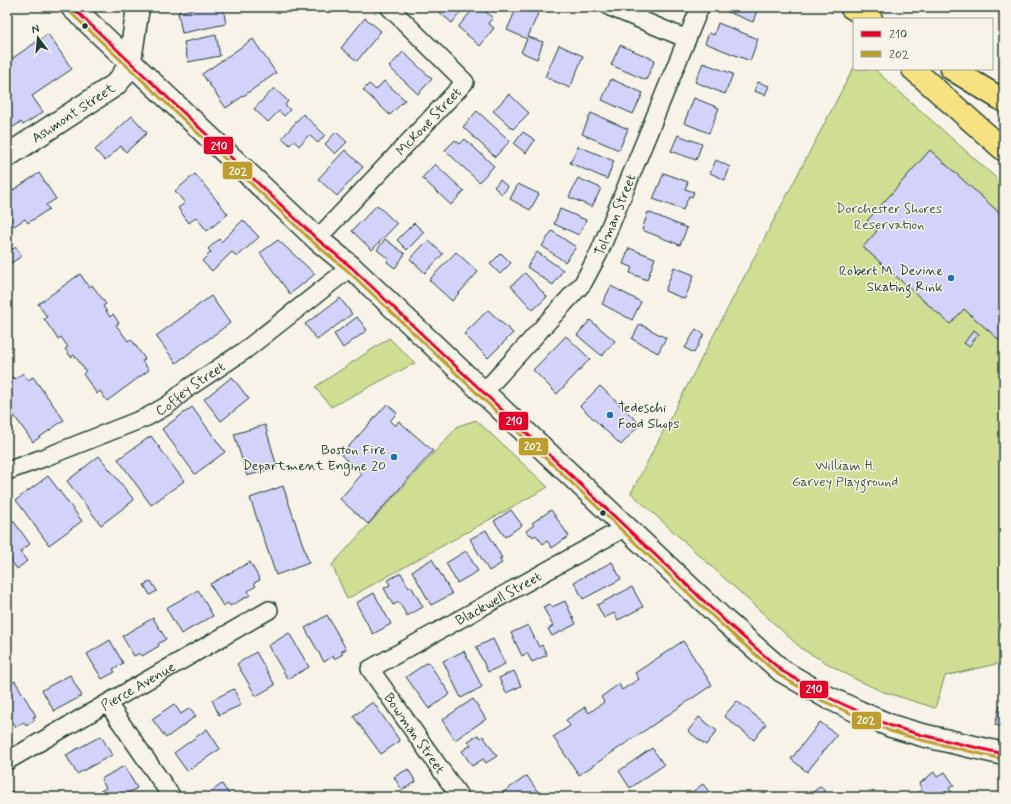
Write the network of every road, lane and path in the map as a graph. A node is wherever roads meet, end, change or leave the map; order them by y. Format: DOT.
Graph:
graph roads {
  1 [pos="72,7"];
  2 [pos="138,7"];
  3 [pos="389,7"];
  4 [pos="610,7"];
  5 [pos="700,7"];
  6 [pos="842,7"];
  7 [pos="851,7"];
  8 [pos="855,18"];
  9 [pos="869,18"];
  10 [pos="687,38"];
  11 [pos="130,62"];
  12 [pos="914,70"];
  13 [pos="954,70"];
  14 [pos="1004,101"];
  15 [pos="1004,150"];
  16 [pos="7,156"];
  17 [pos="317,239"];
  18 [pos="351,267"];
  19 [pos="483,393"];
  20 [pos="7,471"];
  21 [pos="626,528"];
  22 [pos="269,610"];
  23 [pos="370,669"];
  24 [pos="108,704"];
  25 [pos="1004,754"];
  26 [pos="7,761"];
  27 [pos="172,797"];
  28 [pos="460,797"];
  1 -- 11 [label="main road"];
  2 -- 11 [label="main road"];
  3 -- 17 [label="street, McKone Street"];
  4 -- 10 [label="street"];
  5 -- 10 [label="street, Tolman Street"];
  6 -- 8 [label="main road"];
  7 -- 9 [label="main road"];
  10 -- 19 [label="street, Tolman Street"];
  11 -- 16 [label="main road, Ashmont Street"];
  11 -- 17 [label="main road"];
  12 -- 15 [label="main road"];
  13 -- 14 [label="main road"];
  17 -- 18 [label="main road"];
  18 -- 19 [label="main road"];
  18 -- 20 [label="street, Coffey Street"];
  19 -- 21 [label="main road"];
  21 -- 23 [label="street, Blackwell Street"];
  21 -- 25 [label="main road"];
  22 -- 24 [label="street, Pierce Avenue"];
  23 -- 28 [label="street, Bowman Street"];
  24 -- 26 [label="street, Pierce Avenue"];
  24 -- 27 [label="street"];
}
